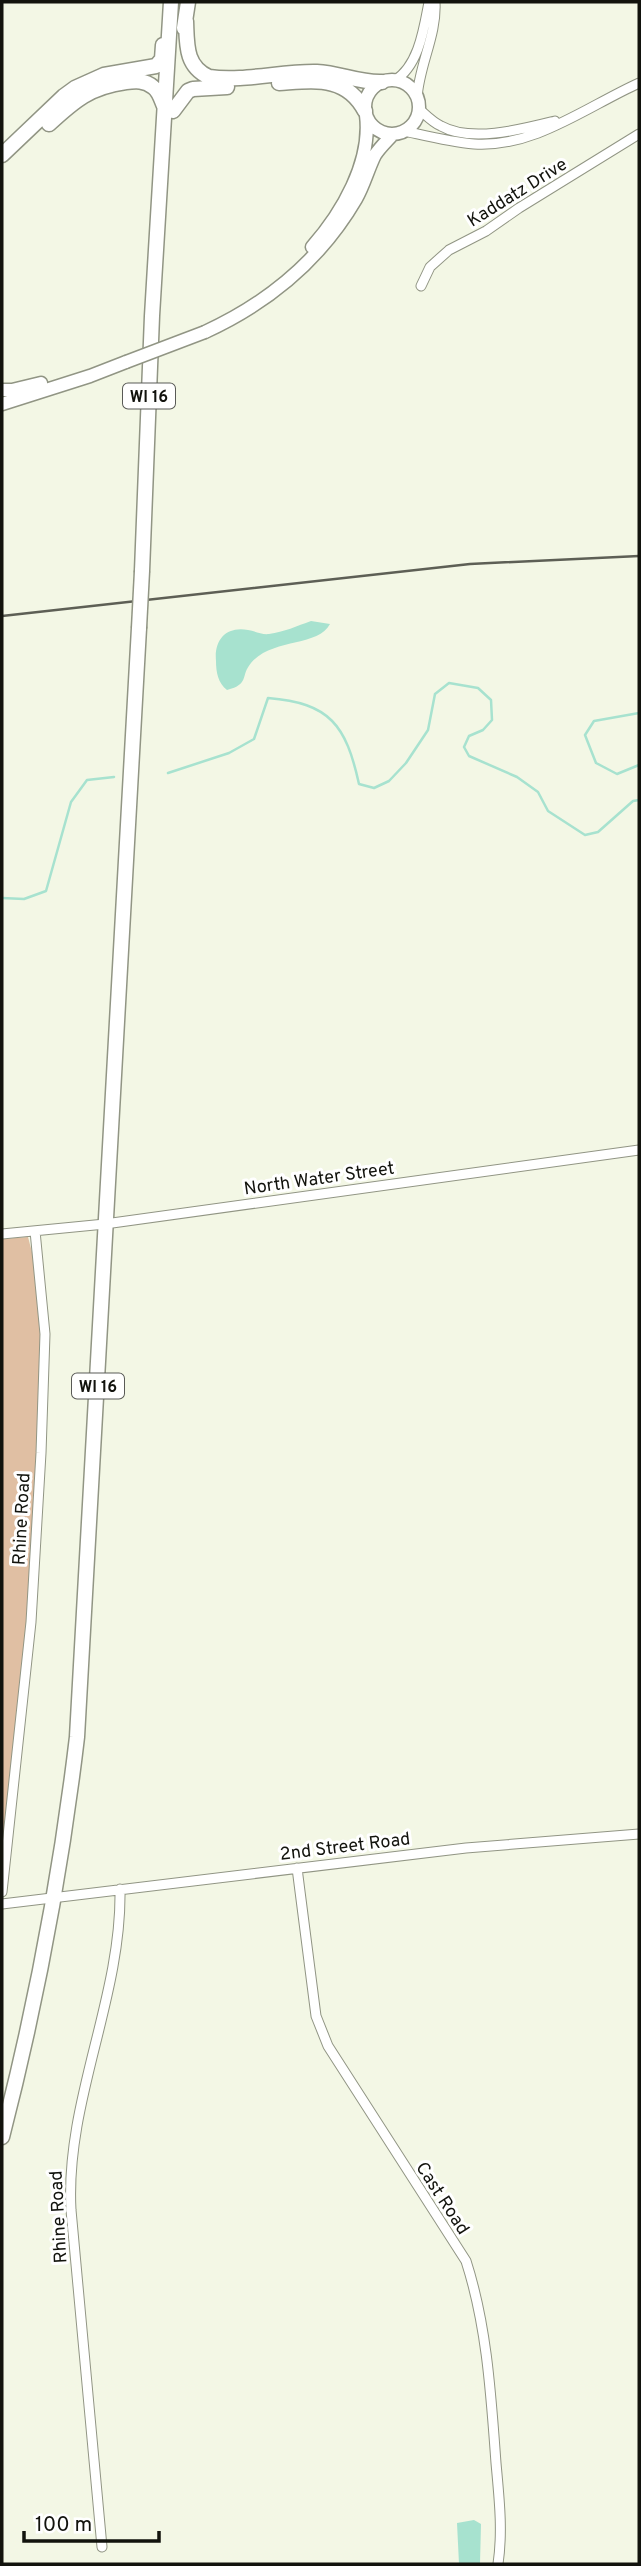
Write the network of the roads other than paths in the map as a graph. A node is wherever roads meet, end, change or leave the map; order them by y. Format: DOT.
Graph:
graph roads {
  1 [pos="171,2"];
  2 [pos="188,2"];
  3 [pos="432,2"];
  4 [pos="186,21"];
  5 [pos="388,82"];
  6 [pos="639,83"];
  7 [pos="418,104"];
  8 [pos="169,110"];
  9 [pos="365,113"];
  10 [pos="567,118"];
  11 [pos="398,132"];
  12 [pos="639,134"];
  13 [pos="2,155"];
  14 [pos="2,167"];
  15 [pos="292,275"];
  16 [pos="421,286"];
  17 [pos="126,362"];
  18 [pos="2,390"];
  19 [pos="2,404"];
  20 [pos="639,1150"];
  21 [pos="105,1224"];
  22 [pos="35,1231"];
  23 [pos="2,1234"];
  24 [pos="639,1834"];
  25 [pos="297,1868"];
  26 [pos="120,1889"];
  27 [pos="2,1892"];
  28 [pos="55,1896"];
  29 [pos="2,1903"];
  30 [pos="2,2137"];
  31 [pos="102,2547"];
  32 [pos="498,2564"];
  1 -- 8 [label="highway, WI 16"];
  1 -- 13 [label="highway"];
  2 -- 4 [label="highway, WI 16"];
  3 -- 5 [label="street"];
  3 -- 7 [label="street"];
  4 -- 5 [label="highway"];
  4 -- 8 [label="highway, WI 16"];
  5 -- 7 [label="main road"];
  5 -- 9 [label="main road"];
  6 -- 10 [label="street"];
  7 -- 10 [label="street"];
  7 -- 11 [label="main road"];
  8 -- 9 [label="highway"];
  8 -- 14 [label="highway"];
  8 -- 21 [label="highway, WI 16, bridge"];
  9 -- 11 [label="main road"];
  9 -- 15 [label="main road"];
  10 -- 11 [label="street"];
  11 -- 15 [label="main road"];
  12 -- 16 [label="street, Kaddatz Drive"];
  15 -- 17 [label="main road, bridge"];
  17 -- 18 [label="main road"];
  17 -- 19 [label="main road"];
  20 -- 21 [label="street, North Water Street"];
  21 -- 22 [label="street, North Water Street"];
  21 -- 28 [label="highway, WI 16"];
  22 -- 23 [label="street, North Water Street"];
  22 -- 27 [label="street, Rhine Road"];
  24 -- 25 [label="street, 2nd Street Road"];
  25 -- 26 [label="street, 2nd Street Road"];
  25 -- 32 [label="street, Cast Road"];
  26 -- 28 [label="street, 2nd Street Road"];
  26 -- 31 [label="street, Rhine Road"];
  28 -- 29 [label="street, 2nd Street Road"];
  28 -- 30 [label="highway, WI 16"];
}
